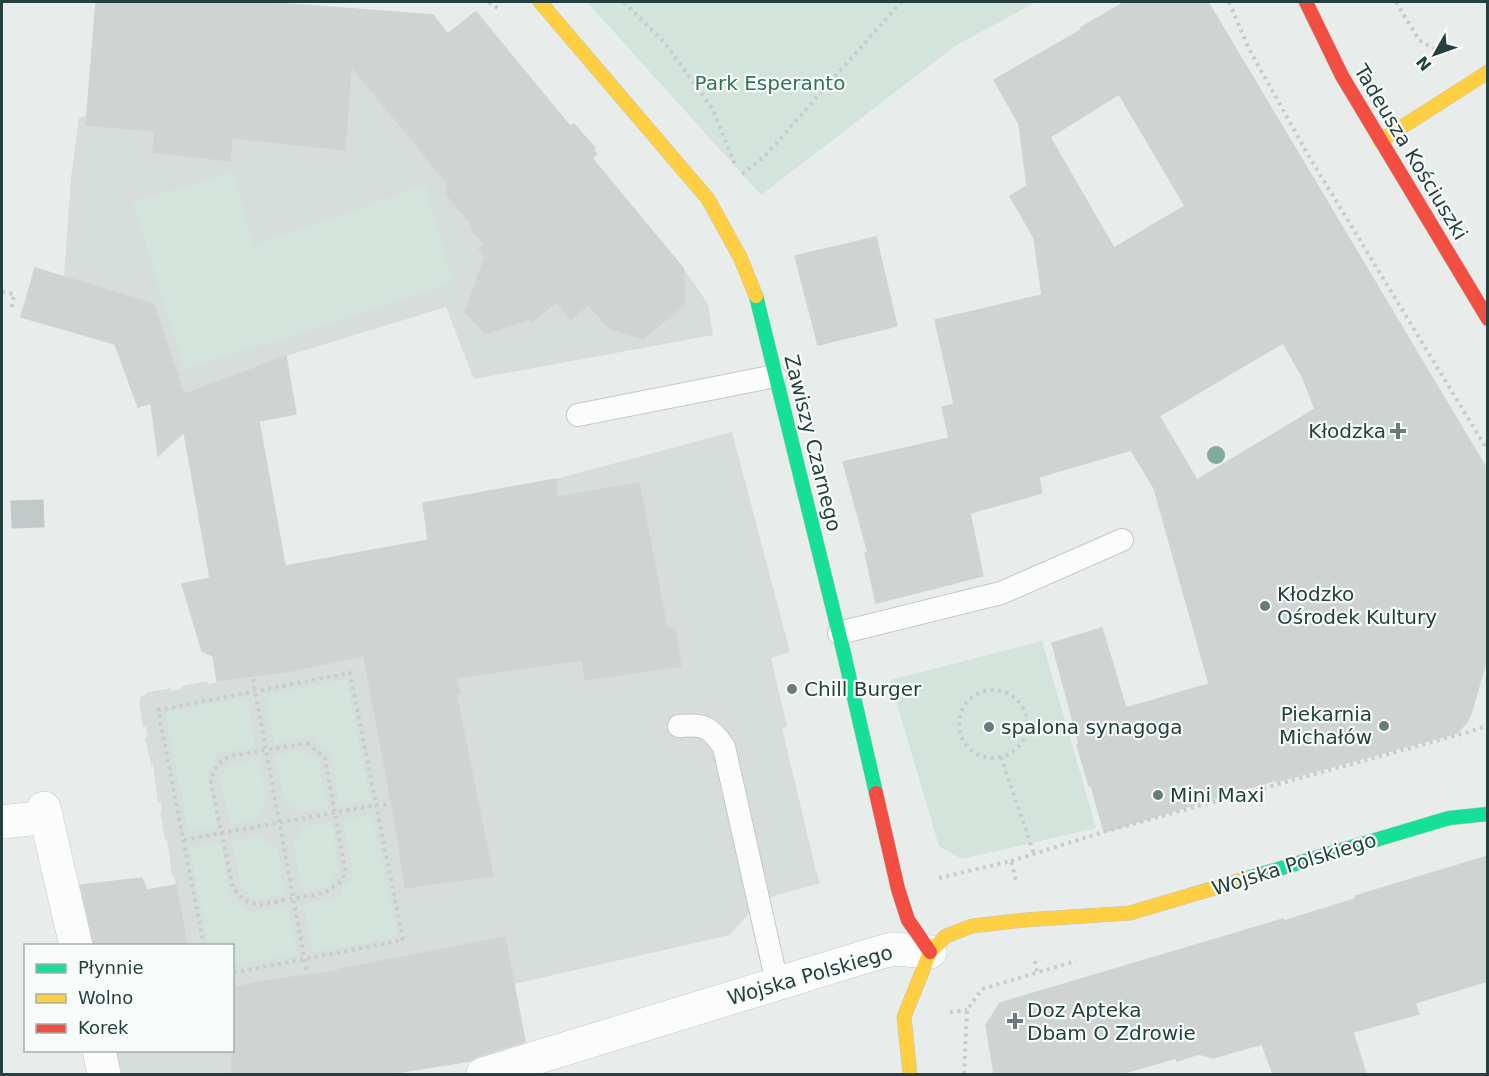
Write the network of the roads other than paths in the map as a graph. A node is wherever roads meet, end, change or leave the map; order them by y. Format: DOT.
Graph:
graph roads {
  1 [pos="540,2"];
  2 [pos="1306,2"];
  3 [pos="1488,72"];
  4 [pos="1380,141"];
  5 [pos="1488,319"];
  6 [pos="775,376"];
  7 [pos="578,415"];
  8 [pos="1122,540"];
  9 [pos="839,633"];
  10 [pos="679,726"];
  11 [pos="1488,795"];
  12 [pos="1488,814"];
  13 [pos="1449,818"];
  14 [pos="2,822"];
  15 [pos="76,944"];
  16 [pos="930,952"];
  17 [pos="777,983"];
  18 [pos="99,1052"];
  19 [pos="104,1074"];
  20 [pos="483,1074"];
  21 [pos="910,1074"];
  1 -- 6 [label="street, Zawiszy Czarnego"];
  2 -- 4 [label="street, Tadeusza Kościuszki"];
  3 -- 4 [label="street"];
  4 -- 5 [label="street, Tadeusza Kościuszki"];
  6 -- 7 [label="lane"];
  6 -- 9 [label="street, Zawiszy Czarnego"];
  8 -- 9 [label="lane"];
  9 -- 16 [label="street, Zawiszy Czarnego"];
  10 -- 17 [label="lane"];
  11 -- 13 [label="street, Wojska Polskiego"];
  12 -- 13 [label="street, Wojska Polskiego"];
  13 -- 16 [label="street, Wojska Polskiego"];
  14 -- 15 [label="street"];
  16 -- 17 [label="street, Wojska Polskiego"];
  16 -- 21 [label="street"];
  17 -- 20 [label="street, Wojska Polskiego"];
  18 -- 19 [label="street"];
}
